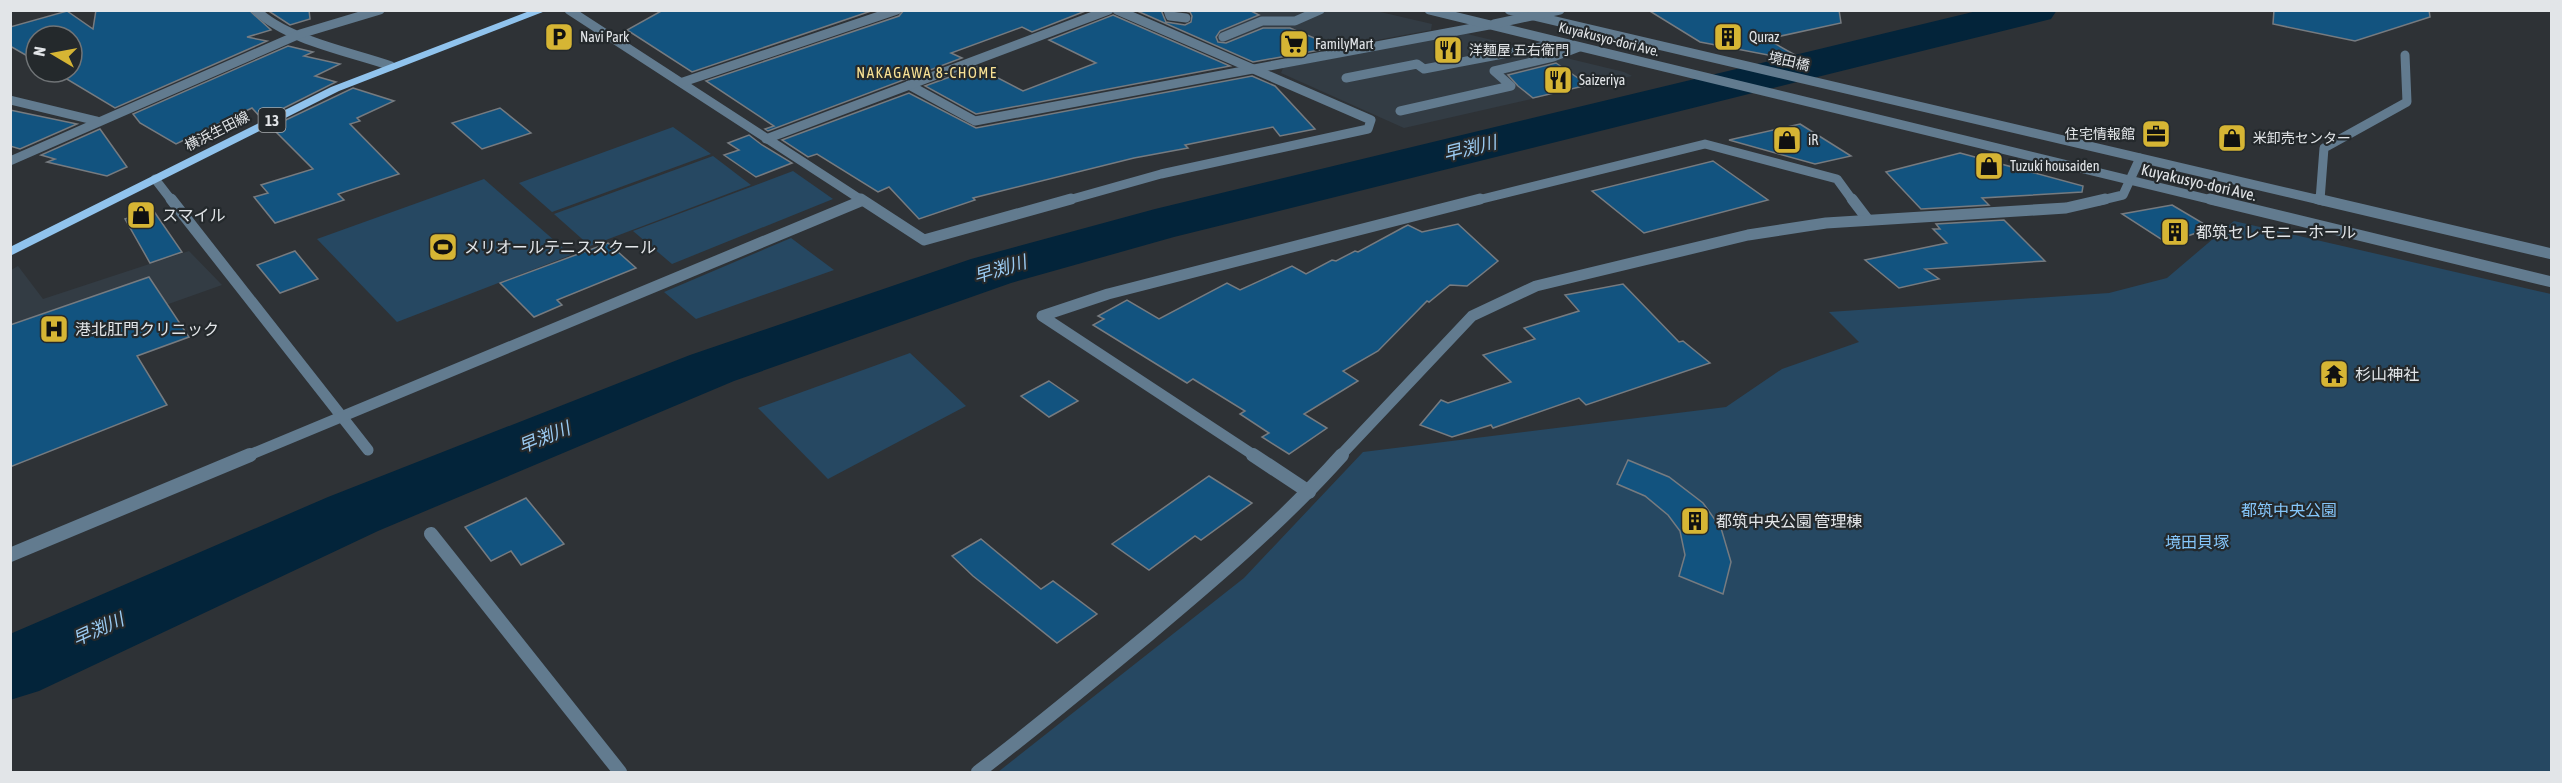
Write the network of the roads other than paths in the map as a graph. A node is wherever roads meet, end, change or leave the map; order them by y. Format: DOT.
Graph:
graph roads {
  1 [pos="256,10"];
  2 [pos="380,10"];
  3 [pos="543,10"];
  4 [pos="569,10"];
  5 [pos="897,10"];
  6 [pos="1109,10"];
  7 [pos="1118,10"];
  8 [pos="1168,10"];
  9 [pos="1320,10"];
  10 [pos="1429,10"];
  11 [pos="1509,10"];
  12 [pos="1560,10"];
  13 [pos="1533,16"];
  14 [pos="1186,18"];
  15 [pos="1489,25"];
  16 [pos="300,34"];
  17 [pos="1223,37"];
  18 [pos="1562,43"];
  19 [pos="1579,47"];
  20 [pos="2405,55"];
  21 [pos="1704,56"];
  22 [pos="391,66"];
  23 [pos="1253,70"];
  24 [pos="1346,78"];
  25 [pos="683,82"];
  26 [pos="909,85"];
  27 [pos="1868,93"];
  28 [pos="10,100"];
  29 [pos="1400,111"];
  30 [pos="98,121"];
  31 [pos="766,139"];
  32 [pos="2140,158"];
  33 [pos="10,161"];
  34 [pos="156,179"];
  35 [pos="2129,181"];
  36 [pos="2320,200"];
  37 [pos="861,201"];
  38 [pos="1868,220"];
  39 [pos="10,252"];
  40 [pos="2552,254"];
  41 [pos="2552,282"];
  42 [pos="342,416"];
  43 [pos="368,450"];
  44 [pos="1309,492"];
  45 [pos="431,534"];
  46 [pos="10,555"];
  47 [pos="620,772"];
  48 [pos="978,772"];
  1 -- 16 [label="street"];
  2 -- 16 [label="street"];
  3 -- 22 [label="main road, 横浜生田線 / 13"];
  4 -- 25 [label="street"];
  5 -- 25 [label="street"];
  6 -- 26 [label="street"];
  7 -- 23 [label="street"];
  8 -- 14 [label="street"];
  9 -- 17 [label="street"];
  10 -- 15 [label="street, Kuyakusyo-dori Ave."];
  11 -- 13 [label="street, Kuyakusyo-dori Ave."];
  12 -- 13 [label="street"];
  13 -- 15 [label="street"];
  13 -- 21 [label="street, Kuyakusyo-dori Ave."];
  15 -- 18 [label="street, Kuyakusyo-dori Ave."];
  15 -- 23 [label="street"];
  16 -- 22 [label="street"];
  16 -- 30 [label="street"];
  18 -- 19 [label="street, Kuyakusyo-dori Ave."];
  18 -- 24 [label="street"];
  19 -- 29 [label="street"];
  19 -- 35 [label="street, Kuyakusyo-dori Ave."];
  20 -- 36 [label="street"];
  21 -- 27 [label="street, 境田橋"];
  22 -- 34 [label="main road, 横浜生田線 / 13"];
  23 -- 26 [label="street"];
  23 -- 37 [label="street"];
  25 -- 31 [label="street"];
  26 -- 31 [label="street"];
  27 -- 32 [label="street, Kuyakusyo-dori Ave."];
  28 -- 30 [label="street"];
  30 -- 33 [label="street"];
  31 -- 37 [label="street"];
  32 -- 35 [label="street"];
  32 -- 36 [label="street, Kuyakusyo-dori Ave."];
  34 -- 39 [label="main road, 横浜生田線 / 13"];
  34 -- 42 [label="street"];
  35 -- 38 [label="street"];
  35 -- 41 [label="street, Kuyakusyo-dori Ave."];
  36 -- 40 [label="street, Kuyakusyo-dori Ave."];
  37 -- 42 [label="street"];
  38 -- 44 [label="street"];
  38 -- 44 [label="street"];
  42 -- 43 [label="street"];
  42 -- 46 [label="street"];
  44 -- 48 [label="street"];
  45 -- 47 [label="street"];
}
